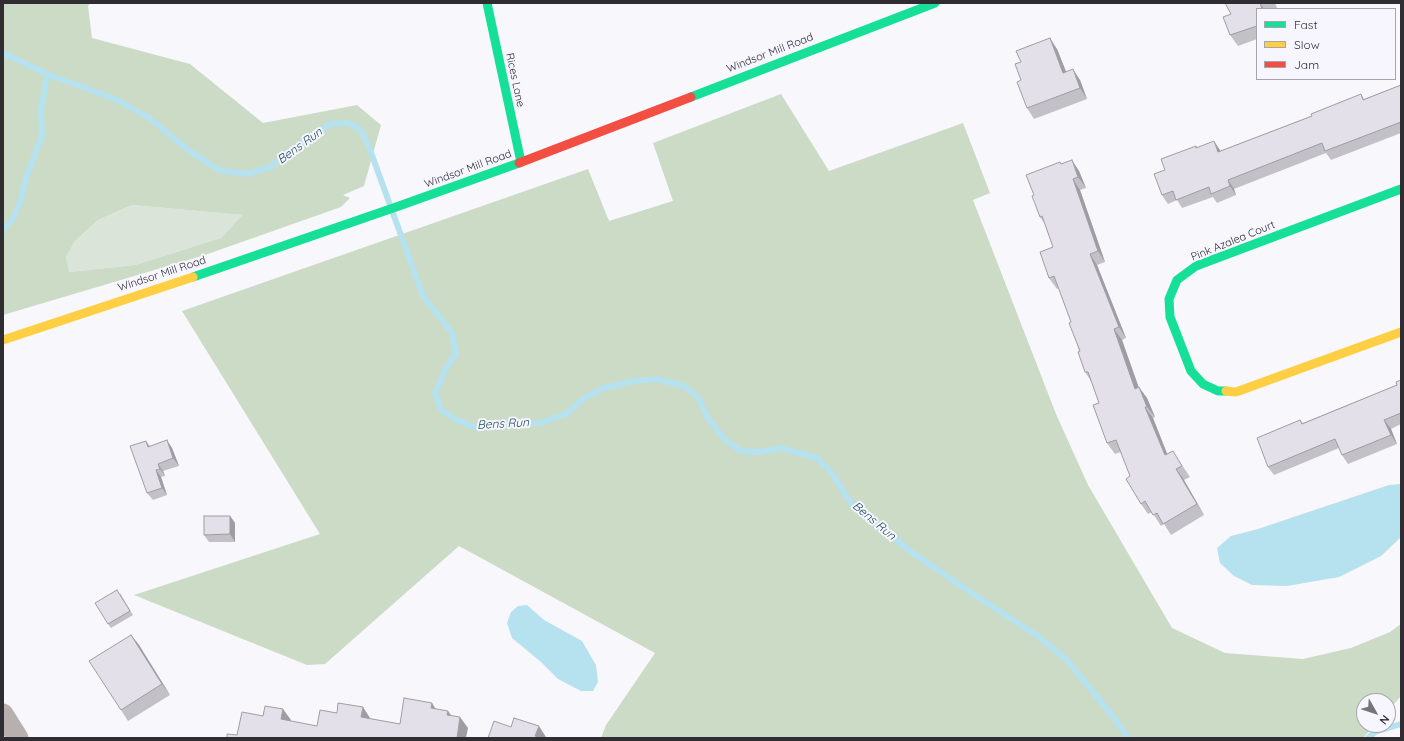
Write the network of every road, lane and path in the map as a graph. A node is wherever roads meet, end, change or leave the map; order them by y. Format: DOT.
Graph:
graph roads {
  1 [pos="487,3"];
  2 [pos="935,3"];
  3 [pos="522,162"];
  4 [pos="1401,189"];
  5 [pos="1401,332"];
  6 [pos="3,340"];
  7 [pos="3,714"];
  8 [pos="18,738"];
  1 -- 3 [label="main road, Rices Lane"];
  2 -- 3 [label="main road, Windsor Mill Road"];
  3 -- 6 [label="main road, Windsor Mill Road"];
  4 -- 5 [label="main road, Pink Azalea Court"];
  7 -- 8 [label="street"];
}
